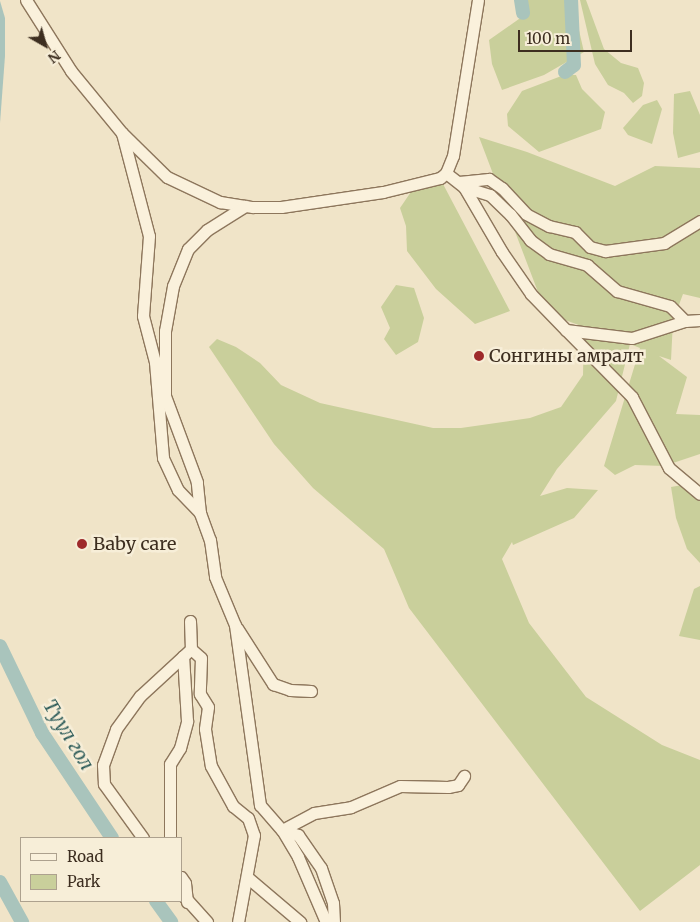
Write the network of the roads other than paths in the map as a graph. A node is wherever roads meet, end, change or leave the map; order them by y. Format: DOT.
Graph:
graph roads {
  1 [pos="478,0"];
  2 [pos="28,3"];
  3 [pos="122,133"];
  4 [pos="446,173"];
  5 [pos="461,184"];
  6 [pos="245,206"];
  7 [pos="700,221"];
  8 [pos="700,320"];
  9 [pos="685,321"];
  10 [pos="566,330"];
  11 [pos="700,494"];
  12 [pos="200,513"];
  13 [pos="190,621"];
  14 [pos="235,625"];
  15 [pos="187,652"];
  16 [pos="311,691"];
  17 [pos="464,776"];
  18 [pos="282,830"];
  19 [pos="142,837"];
  20 [pos="170,837"];
  21 [pos="182,878"];
  22 [pos="247,878"];
  23 [pos="184,898"];
  24 [pos="207,922"];
  25 [pos="238,922"];
  26 [pos="300,922"];
  27 [pos="326,922"];
  28 [pos="334,922"];
  1 -- 4 [label="street"];
  2 -- 3 [label="street"];
  3 -- 6 [label="street"];
  3 -- 12 [label="street"];
  4 -- 5 [label="street"];
  4 -- 6 [label="street"];
  5 -- 7 [label="street"];
  5 -- 9 [label="street"];
  5 -- 10 [label="street"];
  6 -- 12 [label="street"];
  8 -- 9 [label="street"];
  9 -- 10 [label="street"];
  10 -- 11 [label="street"];
  12 -- 14 [label="street"];
  13 -- 15 [label="street"];
  14 -- 16 [label="street"];
  14 -- 18 [label="street"];
  15 -- 19 [label="street"];
  15 -- 20 [label="street"];
  15 -- 22 [label="street"];
  17 -- 18 [label="street"];
  18 -- 27 [label="street"];
  18 -- 28 [label="street"];
  21 -- 23 [label="street"];
  22 -- 25 [label="street"];
  22 -- 26 [label="street"];
  23 -- 24 [label="street"];
}
